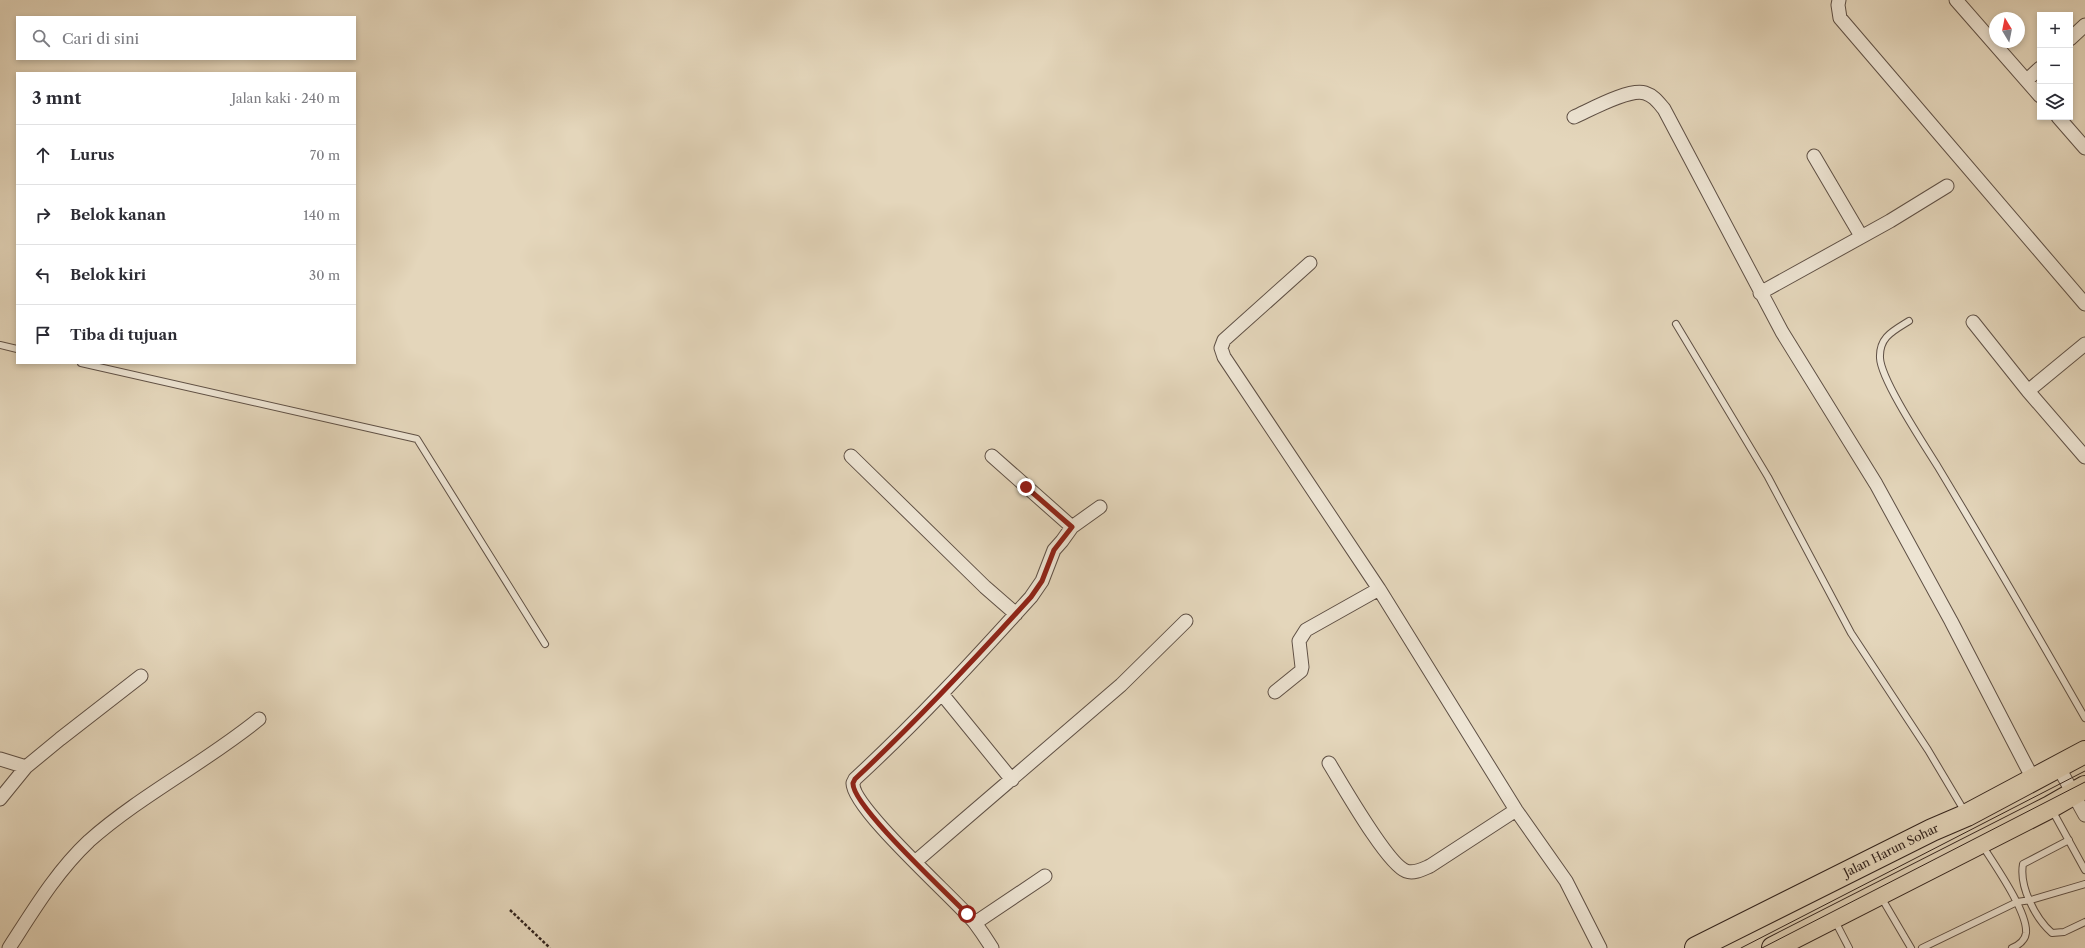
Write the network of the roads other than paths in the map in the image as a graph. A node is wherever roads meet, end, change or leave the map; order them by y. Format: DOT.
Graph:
graph roads {
  1 [pos="1839,0"];
  2 [pos="1956,0"];
  3 [pos="2085,25"];
  4 [pos="2073,36"];
  5 [pos="2037,71"];
  6 [pos="2027,80"];
  7 [pos="2037,92"];
  8 [pos="1574,117"];
  9 [pos="2061,120"];
  10 [pos="2085,148"];
  11 [pos="1814,156"];
  12 [pos="1947,186"];
  13 [pos="1861,236"];
  14 [pos="1310,263"];
  15 [pos="1760,294"];
  16 [pos="2085,304"];
  17 [pos="1909,321"];
  18 [pos="1973,322"];
  19 [pos="1676,324"];
  20 [pos="2085,344"];
  21 [pos="0,345"];
  22 [pos="16,349"];
  23 [pos="85,364"];
  24 [pos="2028,391"];
  25 [pos="851,456"];
  26 [pos="992,456"];
  27 [pos="2085,457"];
  28 [pos="1100,507"];
  29 [pos="1072,527"];
  30 [pos="1379,590"];
  31 [pos="1016,614"];
  32 [pos="1186,621"];
  33 [pos="546,644"];
  34 [pos="141,676"];
  35 [pos="1275,692"];
  36 [pos="942,694"];
  37 [pos="2085,718"];
  38 [pos="259,719"];
  39 [pos="2085,752"];
  40 [pos="0,760"];
  41 [pos="1329,764"];
  42 [pos="2058,766"];
  43 [pos="26,768"];
  44 [pos="1012,780"];
  45 [pos="2033,780"];
  46 [pos="2079,790"];
  47 [pos="0,799"];
  48 [pos="2050,807"];
  49 [pos="1516,810"];
  50 [pos="1967,815"];
  51 [pos="2085,815"];
  52 [pos="2069,840"];
  53 [pos="1980,842"];
  54 [pos="915,862"];
  55 [pos="2085,870"];
  56 [pos="1045,876"];
  57 [pos="2085,884"];
  58 [pos="1879,894"];
  59 [pos="2031,900"];
  60 [pos="2017,902"];
  61 [pos="1833,918"];
  62 [pos="2085,922"];
  63 [pos="976,924"];
  64 [pos="9,948"];
  65 [pos="992,948"];
  66 [pos="1600,948"];
  67 [pos="1696,948"];
  68 [pos="1773,948"];
  69 [pos="1849,948"];
  70 [pos="1911,948"];
  71 [pos="1922,948"];
  72 [pos="2012,948"];
  1 -- 16 [label="street"];
  2 -- 6 [label="street"];
  3 -- 4 [label="street"];
  5 -- 6 [label="street"];
  6 -- 7 [label="street"];
  8 -- 15 [label="street"];
  9 -- 10 [label="street"];
  11 -- 13 [label="street"];
  12 -- 13 [label="street"];
  13 -- 15 [label="street"];
  14 -- 30 [label="street"];
  15 -- 45 [label="street"];
  17 -- 37 [label="lane"];
  18 -- 24 [label="street"];
  19 -- 50 [label="lane"];
  20 -- 24 [label="street"];
  21 -- 22 [label="lane"];
  23 -- 33 [label="lane"];
  24 -- 27 [label="street"];
  25 -- 31 [label="street"];
  26 -- 29 [label="street"];
  28 -- 29 [label="street"];
  29 -- 31 [label="street"];
  30 -- 35 [label="street"];
  30 -- 49 [label="street"];
  31 -- 36 [label="street"];
  32 -- 44 [label="street"];
  34 -- 43 [label="street"];
  36 -- 44 [label="street"];
  36 -- 54 [label="street"];
  38 -- 64 [label="street"];
  39 -- 42 [label="highway, Jalan Harun Sohar"];
  40 -- 43 [label="street"];
  41 -- 49 [label="street"];
  42 -- 45 [label="highway, Jalan Harun Sohar"];
  42 -- 46 [label="street"];
  43 -- 47 [label="street"];
  44 -- 54 [label="street"];
  45 -- 50 [label="highway, Jalan Harun Sohar"];
  46 -- 48 [label="highway"];
  46 -- 51 [label="street"];
  48 -- 52 [label="lane"];
  48 -- 53 [label="highway"];
  49 -- 66 [label="street"];
  50 -- 67 [label="highway, Jalan Harun Sohar"];
  52 -- 55 [label="lane"];
  52 -- 59 [label="lane"];
  53 -- 58 [label="highway"];
  53 -- 60 [label="lane"];
  54 -- 63 [label="street"];
  56 -- 63 [label="street"];
  57 -- 59 [label="lane"];
  58 -- 61 [label="highway"];
  58 -- 70 [label="lane"];
  59 -- 60 [label="lane"];
  59 -- 62 [label="lane"];
  60 -- 71 [label="lane"];
  60 -- 72 [label="lane"];
  61 -- 68 [label="highway"];
  61 -- 69 [label="lane"];
  63 -- 65 [label="street"];
}
